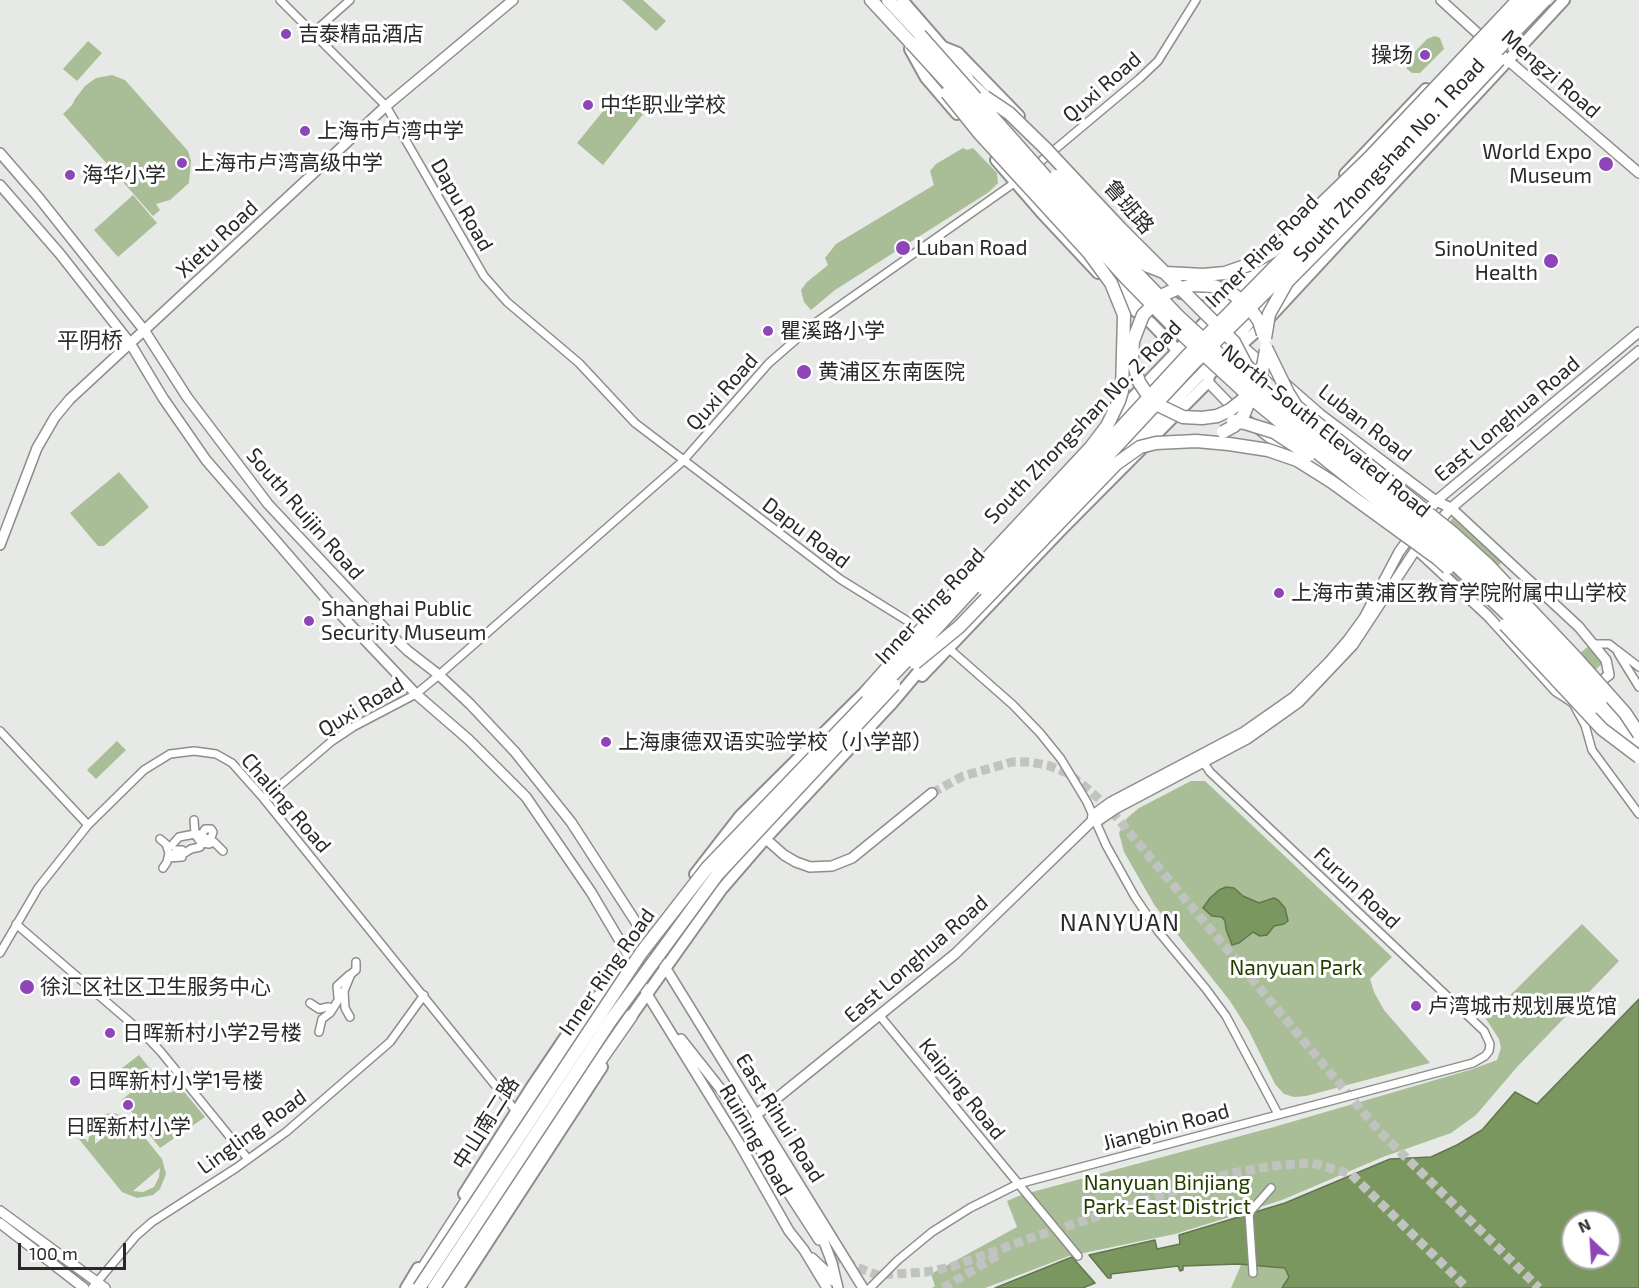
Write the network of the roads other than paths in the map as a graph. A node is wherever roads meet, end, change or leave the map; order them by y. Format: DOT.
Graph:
graph roads {
  1 [pos="280,0"];
  2 [pos="350,0"];
  3 [pos="513,0"];
  4 [pos="866,0"];
  5 [pos="871,0"];
  6 [pos="888,0"];
  7 [pos="902,0"];
  8 [pos="1196,0"];
  9 [pos="1441,0"];
  10 [pos="1511,0"];
  11 [pos="1518,0"];
  12 [pos="1525,0"];
  13 [pos="1531,0"];
  14 [pos="1545,0"];
  15 [pos="1551,0"];
  16 [pos="1556,0"];
  17 [pos="1564,0"];
  18 [pos="314,32"];
  19 [pos="1483,38"];
  20 [pos="913,43"];
  21 [pos="1504,57"];
  22 [pos="1474,87"];
  23 [pos="985,97"];
  24 [pos="386,106"];
  25 [pos="1421,130"];
  26 [pos="0,153"];
  27 [pos="1049,154"];
  28 [pos="1639,173"];
  29 [pos="1020,179"];
  30 [pos="0,185"];
  31 [pos="1270,255"];
  32 [pos="1148,263"];
  33 [pos="1248,265"];
  34 [pos="1166,273"];
  35 [pos="1193,285"];
  36 [pos="1214,286"];
  37 [pos="1239,287"];
  38 [pos="1178,293"];
  39 [pos="1124,315"];
  40 [pos="1211,319"];
  41 [pos="144,330"];
  42 [pos="1639,332"];
  43 [pos="130,343"];
  44 [pos="1234,343"];
  45 [pos="1265,343"];
  46 [pos="1132,346"];
  47 [pos="1187,350"];
  48 [pos="1639,351"];
  49 [pos="1162,368"];
  50 [pos="1204,378"];
  51 [pos="1123,380"];
  52 [pos="1185,406"];
  53 [pos="1138,409"];
  54 [pos="1202,418"];
  55 [pos="1147,429"];
  56 [pos="1196,441"];
  57 [pos="683,461"];
  58 [pos="1437,501"];
  59 [pos="1451,508"];
  60 [pos="1406,542"];
  61 [pos="0,545"];
  62 [pos="1416,548"];
  63 [pos="1438,559"];
  64 [pos="926,632"];
  65 [pos="1593,644"];
  66 [pos="946,646"];
  67 [pos="1615,648"];
  68 [pos="915,663"];
  69 [pos="1639,667"];
  70 [pos="439,675"];
  71 [pos="1639,687"];
  72 [pos="416,694"];
  73 [pos="1572,703"];
  74 [pos="0,731"];
  75 [pos="1639,734"];
  76 [pos="1639,741"];
  77 [pos="817,754"];
  78 [pos="1639,758"];
  79 [pos="1202,759"];
  80 [pos="33,767"];
  81 [pos="27,773"];
  82 [pos="932,793"];
  83 [pos="264,799"];
  84 [pos="1639,814"];
  85 [pos="740,816"];
  86 [pos="1094,819"];
  87 [pos="194,820"];
  88 [pos="88,825"];
  89 [pos="199,834"];
  90 [pos="185,837"];
  91 [pos="160,839"];
  92 [pos="765,839"];
  93 [pos="212,840"];
  94 [pos="201,843"];
  95 [pos="168,847"];
  96 [pos="191,849"];
  97 [pos="223,851"];
  98 [pos="172,857"];
  99 [pos="163,868"];
  100 [pos="16,924"];
  101 [pos="646,938"];
  102 [pos="0,953"];
  103 [pos="630,958"];
  104 [pos="356,962"];
  105 [pos="665,967"];
  106 [pos="351,974"];
  107 [pos="344,991"];
  108 [pos="609,991"];
  109 [pos="647,994"];
  110 [pos="424,995"];
  111 [pos="338,997"];
  112 [pos="310,1003"];
  113 [pos="332,1008"];
  114 [pos="657,1009"];
  115 [pos="631,1016"];
  116 [pos="880,1016"];
  117 [pos="350,1017"];
  118 [pos="319,1032"];
  119 [pos="1490,1044"];
  120 [pos="516,1111"];
  121 [pos="1278,1114"];
  122 [pos="756,1115"];
  123 [pos="248,1159"];
  124 [pos="1018,1184"];
  125 [pos="1271,1188"];
  126 [pos="0,1211"];
  127 [pos="0,1223"];
  128 [pos="819,1240"];
  129 [pos="804,1250"];
  130 [pos="1078,1256"];
  131 [pos="1253,1273"];
  132 [pos="94,1285"];
  133 [pos="84,1288"];
  134 [pos="105,1288"];
  135 [pos="406,1288"];
  136 [pos="413,1288"];
  137 [pos="419,1288"];
  138 [pos="434,1288"];
  139 [pos="442,1288"];
  140 [pos="450,1288"];
  141 [pos="458,1288"];
  142 [pos="827,1288"];
  143 [pos="838,1288"];
  144 [pos="863,1288"];
  145 [pos="870,1288"];
  1 -- 18 [label="street, Dapu Road"];
  2 -- 18 [label="street"];
  3 -- 24 [label="main road, Xietu Road"];
  4 -- 20 [label="main road"];
  5 -- 20 [label="highway, North-South Elevated Road"];
  6 -- 20 [label="highway, North-South Elevated Road"];
  7 -- 27 [label="main road, Luban Road"];
  8 -- 27 [label="street, Quxi Road"];
  9 -- 19 [label="main road, Mengzi Road"];
  10 -- 19 [label="main road, South Zhongshan No. 1 Road"];
  11 -- 33 [label="highway, bridge"];
  12 -- 19 [label="main road, South Zhongshan No. 1 Road"];
  13 -- 77 [label="highway, Inner Ring Road, bridge"];
  14 -- 25 [label="highway, Inner Ring Road, bridge"];
  15 -- 21 [label="main road"];
  16 -- 22 [label="highway, bridge"];
  17 -- 21 [label="main road, South Zhongshan No. 1 Road"];
  18 -- 24 [label="street, Dapu Road"];
  19 -- 21 [label="main road, Mengzi Road"];
  19 -- 31 [label="main road, South Zhongshan No. 1 Road"];
  19 -- 40 [label="main road, South Zhongshan No. 1 Road"];
  20 -- 23 [label="highway, bridge"];
  20 -- 29 [label="main road"];
  20 -- 39 [label="highway, bridge"];
  20 -- 76 [label="highway, North-South Elevated Road, bridge"];
  20 -- 78 [label="highway, North-South Elevated Road, bridge"];
  21 -- 28 [label="main road, Mengzi Road"];
  21 -- 44 [label="main road, South Zhongshan No. 1 Road"];
  22 -- 25 [label="highway, bridge"];
  22 -- 45 [label="highway, bridge"];
  23 -- 34 [label="highway, bridge"];
  23 -- 56 [label="highway, bridge"];
  24 -- 41 [label="main road, Xietu Road"];
  24 -- 57 [label="street, Dapu Road"];
  25 -- 68 [label="highway, Inner Ring Road, bridge"];
  26 -- 41 [label="main road, South Ruijin Road"];
  27 -- 29 [label="street, Quxi Road"];
  27 -- 32 [label="main road, Luban Road"];
  29 -- 47 [label="main road"];
  29 -- 57 [label="street, Quxi Road"];
  30 -- 43 [label="main road, South Ruijin Road"];
  31 -- 32 [label="main road"];
  31 -- 37 [label="main road, South Zhongshan No. 1 Road"];
  32 -- 38 [label="main road, Luban Road"];
  33 -- 34 [label="highway, bridge"];
  33 -- 36 [label="highway, bridge"];
  34 -- 35 [label="highway, bridge"];
  35 -- 36 [label="highway, bridge"];
  35 -- 46 [label="highway, bridge"];
  36 -- 45 [label="highway, bridge"];
  37 -- 38 [label="main road"];
  37 -- 40 [label="main road, South Zhongshan No. 1 Road"];
  38 -- 40 [label="main road, Luban Road"];
  39 -- 46 [label="highway, bridge"];
  39 -- 51 [label="highway, bridge"];
  40 -- 44 [label="main road, Luban Road"];
  40 -- 47 [label="main road, South Zhongshan No. 2 Road"];
  41 -- 43 [label="main road, Xietu Road"];
  41 -- 70 [label="main road, South Ruijin Road"];
  42 -- 58 [label="main road, East Longhua Road"];
  43 -- 61 [label="main road, Xietu Road"];
  43 -- 72 [label="main road, South Ruijin Road"];
  44 -- 47 [label="main road"];
  44 -- 50 [label="main road"];
  44 -- 58 [label="main road, Luban Road"];
  45 -- 54 [label="highway, bridge"];
  45 -- 75 [label="highway, bridge"];
  46 -- 51 [label="highway, bridge"];
  46 -- 54 [label="highway, bridge"];
  47 -- 49 [label="main road, South Zhongshan No. 2 Road"];
  47 -- 50 [label="main road"];
  47 -- 53 [label="main road"];
  48 -- 59 [label="main road, East Longhua Road"];
  49 -- 53 [label="main road"];
  49 -- 64 [label="main road, South Zhongshan No. 2 Road"];
  50 -- 52 [label="main road"];
  50 -- 55 [label="main road"];
  50 -- 60 [label="main road"];
  51 -- 77 [label="highway, bridge"];
  52 -- 55 [label="main road"];
  52 -- 66 [label="main road"];
  53 -- 64 [label="main road"];
  54 -- 63 [label="highway, bridge"];
  55 -- 66 [label="main road"];
  56 -- 63 [label="highway, bridge"];
  56 -- 68 [label="highway, bridge"];
  57 -- 64 [label="street, Dapu Road"];
  57 -- 70 [label="street, Quxi Road"];
  58 -- 59 [label="main road, Luban Road"];
  58 -- 60 [label="main road, East Longhua Road"];
  59 -- 62 [label="main road, East Longhua Road"];
  59 -- 65 [label="main road, Luban Road"];
  60 -- 62 [label="main road"];
  60 -- 79 [label="main road, East Longhua Road"];
  62 -- 73 [label="main road"];
  62 -- 79 [label="main road, East Longhua Road"];
  63 -- 78 [label="highway, bridge"];
  64 -- 66 [label="street, Dapu Road"];
  64 -- 85 [label="main road, South Zhongshan No. 2 Road"];
  65 -- 67 [label="street"];
  65 -- 73 [label="main road, Luban Road"];
  66 -- 86 [label="street, Dapu Road"];
  66 -- 92 [label="main road"];
  67 -- 69 [label="street"];
  67 -- 71 [label="street"];
  68 -- 138 [label="highway, Inner Ring Road, bridge"];
  70 -- 72 [label="street, Quxi Road"];
  70 -- 101 [label="main road, South Ruijin Road"];
  72 -- 83 [label="street, Quxi Road"];
  72 -- 103 [label="main road, South Ruijin Road"];
  73 -- 78 [label="street"];
  73 -- 84 [label="street"];
  74 -- 80 [label="street"];
  77 -- 137 [label="highway, Inner Ring Road, bridge"];
  79 -- 86 [label="main road, East Longhua Road"];
  79 -- 119 [label="street, Furun Road"];
  80 -- 81 [label="street"];
  80 -- 88 [label="street"];
  82 -- 92 [label="main road"];
  83 -- 88 [label="street, Chaling Road"];
  83 -- 110 [label="street, Chaling Road"];
  85 -- 92 [label="main road"];
  85 -- 101 [label="main road, South Zhongshan No. 2 Road"];
  86 -- 116 [label="main road, East Longhua Road"];
  86 -- 121 [label="street, Dapu Road"];
  87 -- 89 [label="street"];
  88 -- 100 [label="street, Chaling Road"];
  89 -- 90 [label="street"];
  89 -- 93 [label="street"];
  89 -- 94 [label="street"];
  90 -- 95 [label="street"];
  90 -- 96 [label="street"];
  91 -- 95 [label="street"];
  92 -- 105 [label="main road"];
  93 -- 94 [label="street"];
  93 -- 97 [label="street"];
  94 -- 96 [label="street"];
  95 -- 98 [label="street"];
  96 -- 98 [label="street"];
  98 -- 99 [label="street"];
  100 -- 102 [label="street, Chaling Road"];
  100 -- 123 [label="street"];
  101 -- 103 [label="main road, South Zhongshan No. 2 Road"];
  101 -- 105 [label="main road, South Ruijin Road"];
  103 -- 108 [label="main road, South Zhongshan No. 2 Road"];
  103 -- 109 [label="main road, South Ruijin Road"];
  104 -- 106 [label="street"];
  105 -- 109 [label="main road"];
  105 -- 122 [label="main road, East Rihui Road"];
  106 -- 107 [label="street"];
  106 -- 111 [label="street"];
  107 -- 111 [label="street"];
  107 -- 117 [label="street"];
  108 -- 120 [label="main road, 中山南二路"];
  108 -- 136 [label="highway"];
  108 -- 137 [label="main road, South Zhongshan No. 2 Road"];
  109 -- 114 [label="main road"];
  109 -- 115 [label="main road"];
  110 -- 120 [label="street, Chaling Road"];
  110 -- 123 [label="street, Lingling Road"];
  111 -- 113 [label="street"];
  112 -- 113 [label="street"];
  113 -- 118 [label="street"];
  114 -- 128 [label="main road"];
  114 -- 129 [label="main road, Ruining Road"];
  115 -- 139 [label="main road"];
  115 -- 140 [label="highway"];
  115 -- 141 [label="main road"];
  116 -- 122 [label="main road, East Longhua Road"];
  116 -- 124 [label="street, Kaiping Road"];
  119 -- 121 [label="street, Jiangbin Road"];
  120 -- 135 [label="main road, 中山南二路"];
  121 -- 124 [label="street, Jiangbin Road"];
  122 -- 143 [label="main road"];
  122 -- 144 [label="main road, East Rihui Road"];
  123 -- 132 [label="street, Lingling Road"];
  124 -- 130 [label="street, Kaiping Road"];
  124 -- 145 [label="street, Jiangbin Road"];
  125 -- 131 [label="street"];
  126 -- 132 [label="main road"];
  127 -- 133 [label="main road"];
  129 -- 142 [label="main road, Ruining Road"];
  129 -- 143 [label="main road"];
  132 -- 134 [label="main road"];
}
